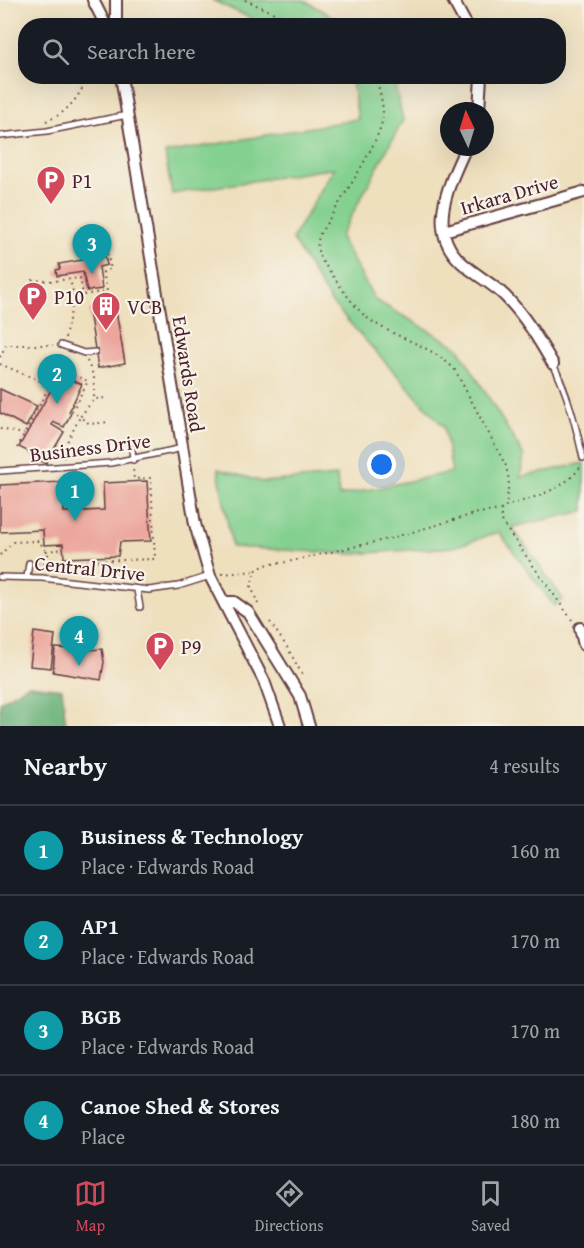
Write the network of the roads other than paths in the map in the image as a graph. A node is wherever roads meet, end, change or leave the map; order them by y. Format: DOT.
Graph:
graph roads {
  1 [pos="93,0"];
  2 [pos="116,0"];
  3 [pos="453,0"];
  4 [pos="101,18"];
  5 [pos="116,18"];
  6 [pos="463,18"];
  7 [pos="122,84"];
  8 [pos="481,84"];
  9 [pos="480,102"];
  10 [pos="127,115"];
  11 [pos="0,136"];
  12 [pos="462,156"];
  13 [pos="584,192"];
  14 [pos="444,231"];
  15 [pos="62,345"];
  16 [pos="95,352"];
  17 [pos="554,364"];
  18 [pos="132,448"];
  19 [pos="183,448"];
  20 [pos="583,458"];
  21 [pos="133,460"];
  22 [pos="0,471"];
  23 [pos="29,563"];
  24 [pos="215,575"];
  25 [pos="0,576"];
  26 [pos="27,577"];
  27 [pos="137,590"];
  28 [pos="224,602"];
  29 [pos="140,607"];
  30 [pos="580,628"];
  31 [pos="584,645"];
  32 [pos="280,726"];
  33 [pos="309,726"];
  1 -- 4 [label="street"];
  2 -- 5 [label="street"];
  3 -- 6 [label="street"];
  7 -- 10 [label="street, Edwards Road"];
  8 -- 9 [label="street"];
  10 -- 11 [label="lane"];
  10 -- 19 [label="street, Edwards Road"];
  12 -- 14 [label="street"];
  13 -- 14 [label="street, Irkara Drive"];
  14 -- 17 [label="street"];
  15 -- 16 [label="lane"];
  17 -- 20 [label="lane"];
  18 -- 21 [label="lane"];
  19 -- 21 [label="lane, Business Drive"];
  19 -- 24 [label="street, Edwards Road"];
  21 -- 22 [label="lane, Business Drive"];
  23 -- 26 [label="lane"];
  24 -- 27 [label="lane, Central Drive"];
  24 -- 28 [label="street, Edwards Road"];
  25 -- 26 [label="lane, Central Drive"];
  26 -- 27 [label="lane, Central Drive"];
  27 -- 29 [label="lane"];
  28 -- 32 [label="street, Edwards Road"];
  28 -- 33 [label="street"];
  30 -- 31 [label="street"];
}
